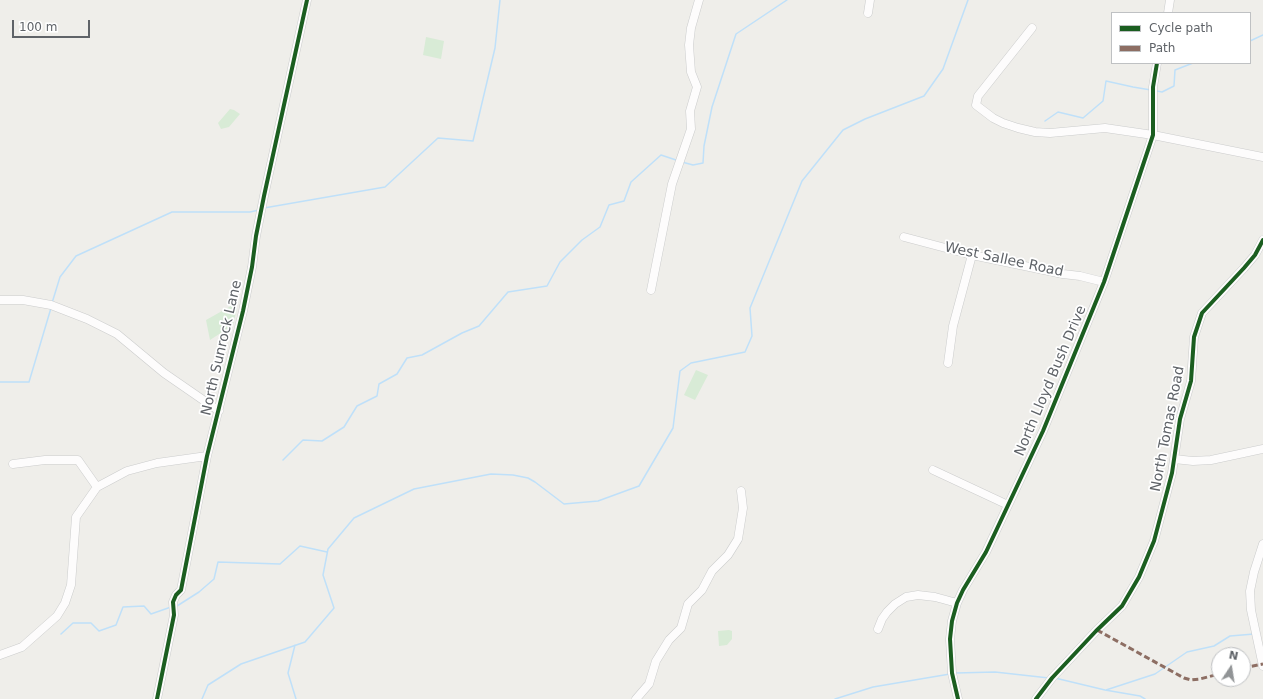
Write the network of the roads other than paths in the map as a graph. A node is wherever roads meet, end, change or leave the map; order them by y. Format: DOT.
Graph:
graph roads {
  1 [pos="307,0"];
  2 [pos="699,0"];
  3 [pos="870,0"];
  4 [pos="1170,0"];
  5 [pos="1168,12"];
  6 [pos="868,13"];
  7 [pos="1032,28"];
  8 [pos="1156,64"];
  9 [pos="1153,135"];
  10 [pos="1263,157"];
  11 [pos="904,237"];
  12 [pos="1263,240"];
  13 [pos="972,255"];
  14 [pos="1104,282"];
  15 [pos="651,290"];
  16 [pos="0,300"];
  17 [pos="948,363"];
  18 [pos="219,411"];
  19 [pos="1263,449"];
  20 [pos="207,456"];
  21 [pos="1174,460"];
  22 [pos="13,464"];
  23 [pos="933,470"];
  24 [pos="97,486"];
  25 [pos="741,491"];
  26 [pos="1008,506"];
  27 [pos="1263,544"];
  28 [pos="956,603"];
  29 [pos="878,630"];
  30 [pos="0,655"];
  31 [pos="1263,666"];
  32 [pos="157,699"];
  33 [pos="636,699"];
  34 [pos="958,699"];
  35 [pos="1036,699"];
  1 -- 18 [label="street, North Sunrock Lane"];
  2 -- 15 [label="street"];
  3 -- 6 [label="street"];
  4 -- 5 [label="street"];
  7 -- 9 [label="street"];
  8 -- 9 [label="street, North Lloyd Bush Drive"];
  9 -- 10 [label="street"];
  9 -- 14 [label="street, North Lloyd Bush Drive"];
  11 -- 13 [label="street, West Sallee Road"];
  12 -- 21 [label="street, North Tomas Road"];
  13 -- 14 [label="street, West Sallee Road"];
  13 -- 17 [label="street"];
  14 -- 26 [label="street, North Lloyd Bush Drive"];
  16 -- 18 [label="street"];
  18 -- 20 [label="street, North Sunrock Lane"];
  19 -- 21 [label="street"];
  20 -- 24 [label="street"];
  20 -- 32 [label="street, North Sunrock Lane"];
  21 -- 35 [label="street, North Tomas Road"];
  22 -- 24 [label="street"];
  23 -- 26 [label="street"];
  24 -- 30 [label="street"];
  25 -- 33 [label="street"];
  26 -- 28 [label="street, North Lloyd Bush Drive"];
  27 -- 31 [label="street"];
  28 -- 29 [label="street"];
  28 -- 34 [label="street, North Lloyd Bush Drive"];
}
